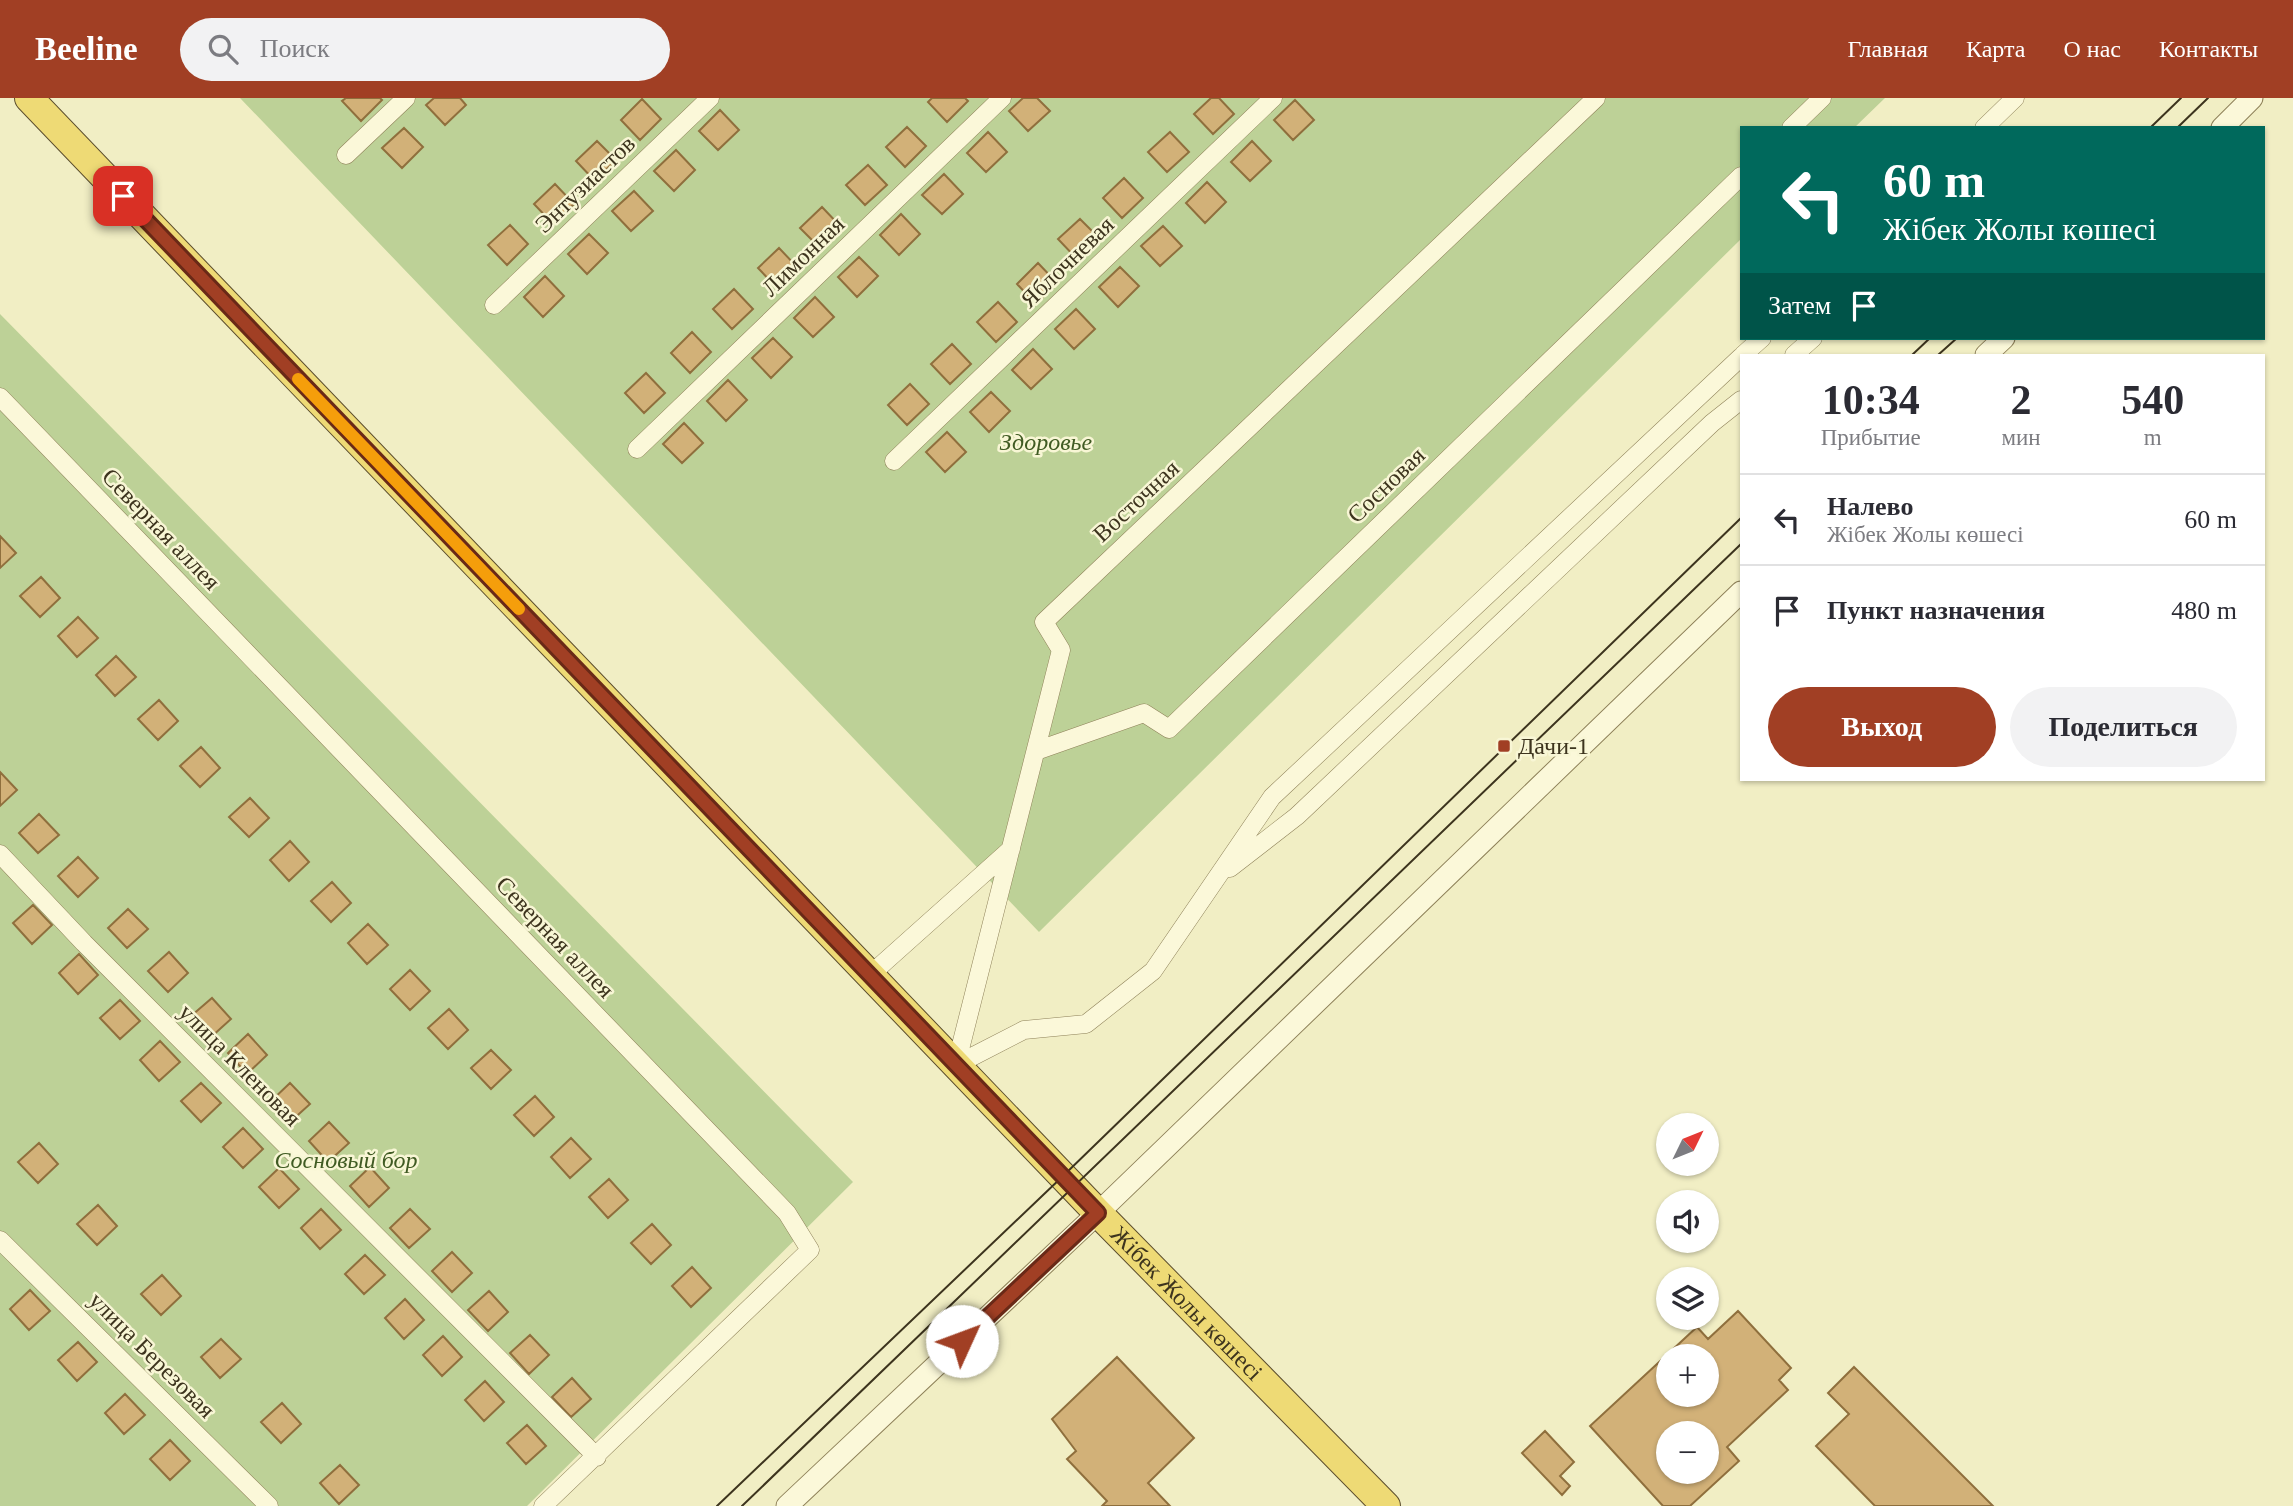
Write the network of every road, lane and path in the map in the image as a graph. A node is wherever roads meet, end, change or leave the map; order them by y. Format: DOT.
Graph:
graph roads {
  1 [pos="29,98"];
  2 [pos="406,98"];
  3 [pos="710,98"];
  4 [pos="1002,98"];
  5 [pos="1273,98"];
  6 [pos="1596,98"];
  7 [pos="1822,98"];
  8 [pos="2015,98"];
  9 [pos="2252,98"];
  10 [pos="1793,126"];
  11 [pos="1986,126"];
  12 [pos="2224,126"];
  13 [pos="346,155"];
  14 [pos="1740,177"];
  15 [pos="494,305"];
  16 [pos="1760,340"];
  17 [pos="1811,340"];
  18 [pos="2002,340"];
  19 [pos="1744,354"];
  20 [pos="1795,354"];
  21 [pos="1987,354"];
  22 [pos="1740,358"];
  23 [pos="0,397"];
  24 [pos="1740,401"];
  25 [pos="638,449"];
  26 [pos="894,461"];
  27 [pos="1740,593"];
  28 [pos="1035,751"];
  29 [pos="1011,849"];
  30 [pos="0,854"];
  31 [pos="1216,879"];
  32 [pos="870,975"];
  33 [pos="956,1065"];
  34 [pos="1098,1213"];
  35 [pos="0,1240"];
  36 [pos="597,1457"];
  37 [pos="269,1506"];
  38 [pos="542,1506"];
  39 [pos="787,1506"];
  40 [pos="1386,1506"];
  1 -- 32 [label="highway, Жібек Жолы көшесі"];
  2 -- 13 [label="street"];
  3 -- 15 [label="street, Энтузиастов"];
  4 -- 25 [label="street, Лимонная"];
  5 -- 26 [label="street, Яблочневая"];
  6 -- 28 [label="street, Восточная"];
  7 -- 10 [label="street"];
  8 -- 11 [label="street"];
  9 -- 12 [label="street"];
  14 -- 28 [label="street, Сосновая"];
  16 -- 19 [label="street"];
  17 -- 20 [label="street"];
  18 -- 21 [label="street"];
  22 -- 31 [label="street"];
  23 -- 36 [label="street, Северная аллея"];
  24 -- 31 [label="street"];
  27 -- 34 [label="street"];
  28 -- 29 [label="street, Восточная"];
  29 -- 32 [label="street"];
  29 -- 33 [label="street, Восточная"];
  30 -- 36 [label="street, улица Кленовая"];
  31 -- 33 [label="street"];
  32 -- 33 [label="highway, Жібек Жолы көшесі"];
  33 -- 34 [label="highway, Жібек Жолы көшесі"];
  34 -- 39 [label="street"];
  34 -- 40 [label="highway, Жібек Жолы көшесі"];
  35 -- 37 [label="street, улица Березовая"];
  36 -- 38 [label="street, Северная аллея"];
}
